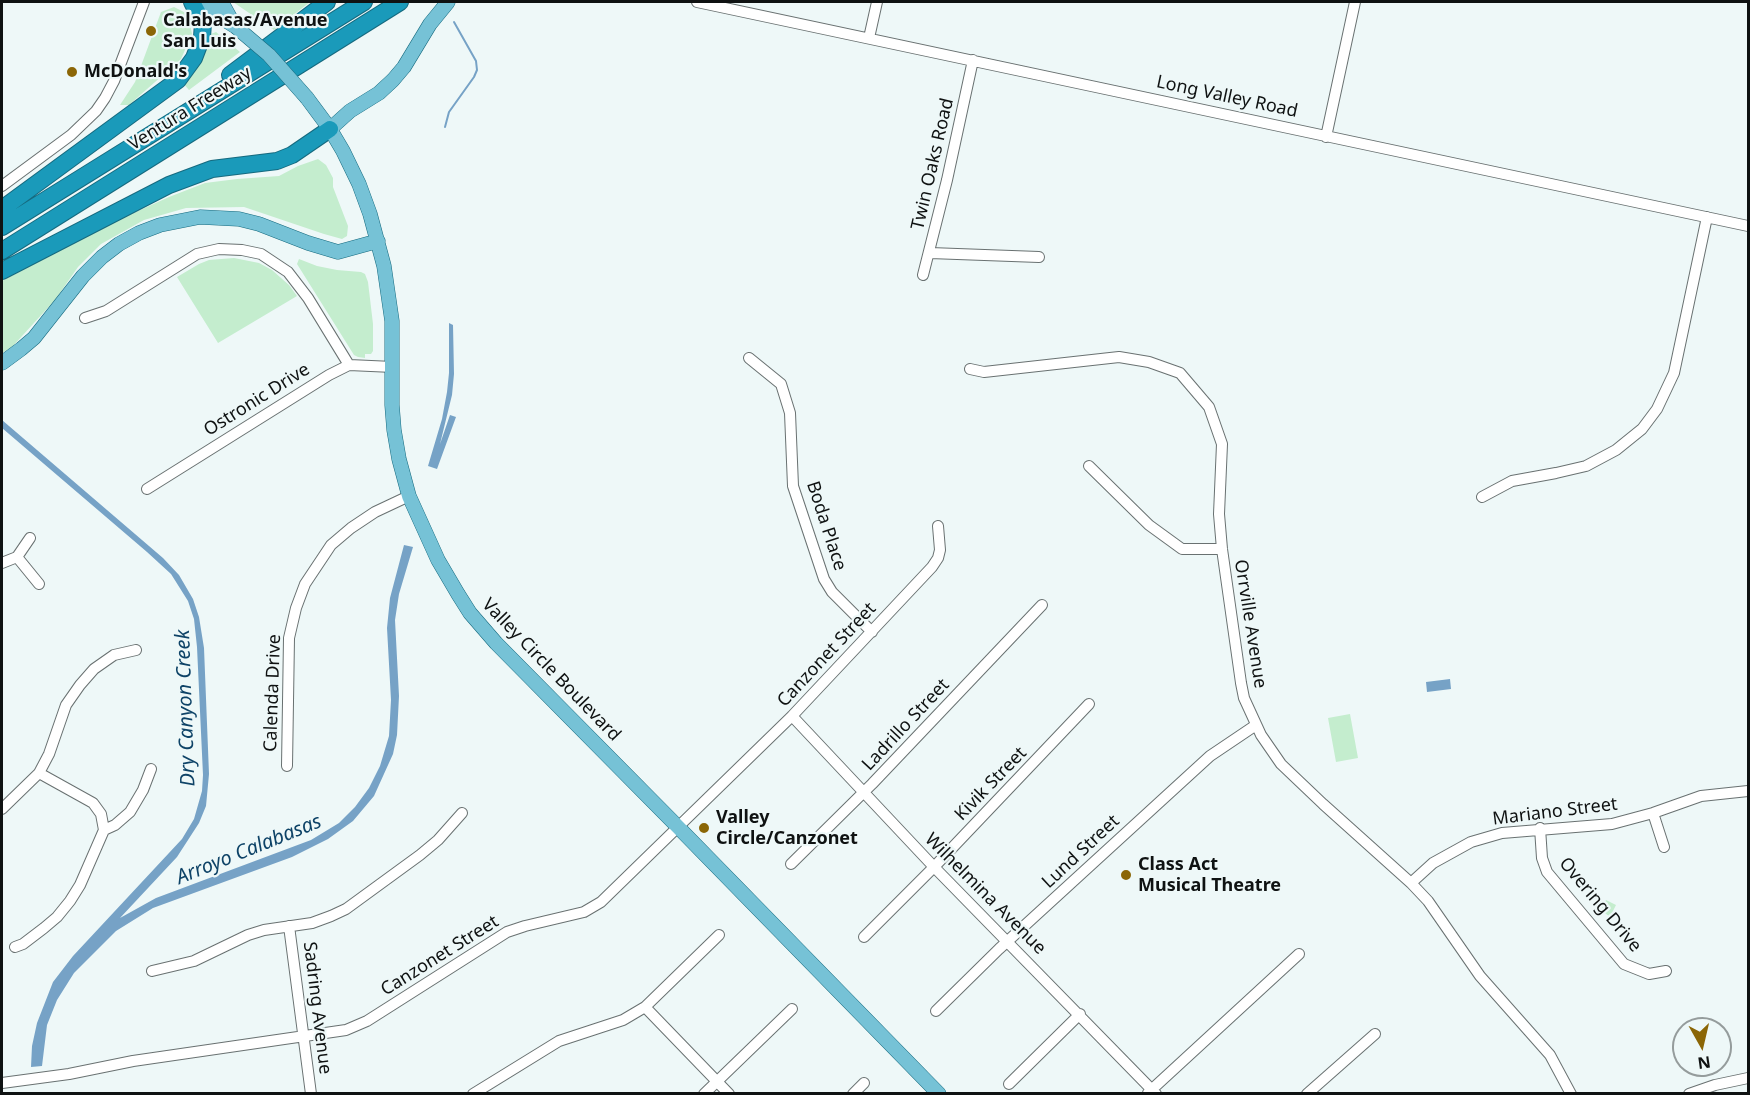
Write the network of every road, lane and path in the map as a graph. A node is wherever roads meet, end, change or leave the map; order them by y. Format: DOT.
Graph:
graph roads {
  1 [pos="144,2"];
  2 [pos="194,2"];
  3 [pos="218,2"];
  4 [pos="327,2"];
  5 [pos="364,2"];
  6 [pos="400,2"];
  7 [pos="448,2"];
  8 [pos="698,2"];
  9 [pos="876,2"];
  10 [pos="1355,2"];
  11 [pos="236,27"];
  12 [pos="869,38"];
  13 [pos="973,60"];
  14 [pos="167,125"];
  15 [pos="330,129"];
  16 [pos="1326,137"];
  17 [pos="2,186"];
  18 [pos="2,209"];
  19 [pos="1707,217"];
  20 [pos="1749,226"];
  21 [pos="2,227"];
  22 [pos="378,241"];
  23 [pos="2,251"];
  24 [pos="930,253"];
  25 [pos="1039,257"];
  26 [pos="2,271"];
  27 [pos="923,275"];
  28 [pos="86,318"];
  29 [pos="749,358"];
  30 [pos="2,363"];
  31 [pos="350,365"];
  32 [pos="393,367"];
  33 [pos="970,369"];
  34 [pos="1089,466"];
  35 [pos="147,489"];
  36 [pos="409,496"];
  37 [pos="1482,497"];
  38 [pos="938,526"];
  39 [pos="30,538"];
  40 [pos="1222,549"];
  41 [pos="17,556"];
  42 [pos="2,563"];
  43 [pos="39,584"];
  44 [pos="1042,605"];
  45 [pos="872,632"];
  46 [pos="136,650"];
  47 [pos="1089,704"];
  48 [pos="792,716"];
  49 [pos="1256,725"];
  50 [pos="287,766"];
  51 [pos="151,769"];
  52 [pos="39,773"];
  53 [pos="1749,791"];
  54 [pos="864,793"];
  55 [pos="2,809"];
  56 [pos="462,813"];
  57 [pos="1653,813"];
  58 [pos="679,828"];
  59 [pos="1540,828"];
  60 [pos="104,830"];
  61 [pos="1664,847"];
  62 [pos="791,864"];
  63 [pos="934,867"];
  64 [pos="1411,883"];
  65 [pos="289,926"];
  66 [pos="719,935"];
  67 [pos="864,936"];
  68 [pos="1008,942"];
  69 [pos="15,947"];
  70 [pos="1299,954"];
  71 [pos="152,971"];
  72 [pos="1666,971"];
  73 [pos="645,1007"];
  74 [pos="792,1009"];
  75 [pos="936,1011"];
  76 [pos="1080,1014"];
  77 [pos="1376,1034"];
  78 [pos="303,1036"];
  79 [pos="1749,1078"];
  80 [pos="716,1081"];
  81 [pos="2,1083"];
  82 [pos="864,1083"];
  83 [pos="1009,1084"];
  84 [pos="1152,1092"];
  85 [pos="311,1094"];
  86 [pos="473,1094"];
  87 [pos="704,1094"];
  88 [pos="729,1094"];
  89 [pos="853,1094"];
  90 [pos="939,1094"];
  91 [pos="1307,1094"];
  92 [pos="1571,1094"];
  93 [pos="1689,1094"];
  1 -- 17 [label="street"];
  2 -- 11 [label="main road"];
  2 -- 18 [label="highway"];
  3 -- 11 [label="main road"];
  4 -- 14 [label="highway"];
  5 -- 14 [label="highway, Ventura Freeway"];
  6 -- 23 [label="highway, Ventura Freeway"];
  7 -- 15 [label="main road"];
  8 -- 12 [label="street, Long Valley Road"];
  9 -- 12 [label="street"];
  10 -- 16 [label="street"];
  11 -- 15 [label="main road, Valley Circle Boulevard, bridge"];
  12 -- 13 [label="street, Long Valley Road"];
  13 -- 16 [label="street, Long Valley Road"];
  13 -- 24 [label="street, Twin Oaks Road"];
  14 -- 21 [label="highway, Ventura Freeway"];
  15 -- 22 [label="main road, Valley Circle Boulevard"];
  15 -- 26 [label="highway"];
  16 -- 19 [label="street, Long Valley Road"];
  19 -- 20 [label="street, Long Valley Road"];
  19 -- 37 [label="street"];
  22 -- 30 [label="main road"];
  22 -- 32 [label="main road, Valley Circle Boulevard"];
  24 -- 25 [label="street"];
  24 -- 27 [label="street, Twin Oaks Road"];
  28 -- 31 [label="street"];
  29 -- 45 [label="street, Boda Place"];
  31 -- 32 [label="street, Ostronic Drive"];
  31 -- 35 [label="street, Ostronic Drive"];
  32 -- 36 [label="main road, Valley Circle Boulevard"];
  33 -- 40 [label="street, Orrville Avenue"];
  34 -- 40 [label="street"];
  36 -- 50 [label="street, Calenda Drive"];
  36 -- 58 [label="main road, Valley Circle Boulevard"];
  38 -- 45 [label="street, Canzonet Street"];
  39 -- 41 [label="street"];
  40 -- 49 [label="street, Orrville Avenue"];
  41 -- 42 [label="street"];
  41 -- 43 [label="street"];
  44 -- 54 [label="street, Ladrillo Street"];
  45 -- 48 [label="street, Canzonet Street"];
  46 -- 52 [label="street"];
  47 -- 63 [label="street, Kivik Street"];
  48 -- 54 [label="street, Wilhelmina Avenue"];
  48 -- 58 [label="street, Canzonet Street"];
  49 -- 64 [label="street, Orrville Avenue"];
  49 -- 68 [label="street, Lund Street"];
  51 -- 60 [label="street"];
  52 -- 55 [label="street"];
  52 -- 60 [label="street"];
  53 -- 57 [label="street, Mariano Street"];
  54 -- 62 [label="street, Ladrillo Street"];
  54 -- 63 [label="street, Wilhelmina Avenue"];
  56 -- 65 [label="street"];
  57 -- 59 [label="street, Mariano Street"];
  57 -- 61 [label="street"];
  58 -- 78 [label="street, Canzonet Street"];
  58 -- 90 [label="main road, Valley Circle Boulevard"];
  59 -- 64 [label="street, Mariano Street"];
  59 -- 72 [label="street, Overing Drive"];
  60 -- 69 [label="street"];
  63 -- 67 [label="street, Kivik Street"];
  63 -- 68 [label="street, Wilhelmina Avenue"];
  64 -- 92 [label="street, Orrville Avenue"];
  65 -- 71 [label="street"];
  65 -- 78 [label="street, Sadring Avenue"];
  66 -- 73 [label="street"];
  68 -- 75 [label="street, Lund Street"];
  68 -- 76 [label="street, Wilhelmina Avenue"];
  70 -- 84 [label="street"];
  73 -- 80 [label="street"];
  73 -- 86 [label="street"];
  74 -- 80 [label="street"];
  76 -- 83 [label="street"];
  76 -- 84 [label="street, Wilhelmina Avenue"];
  77 -- 91 [label="street"];
  78 -- 81 [label="street, Canzonet Street"];
  78 -- 85 [label="street, Sadring Avenue"];
  79 -- 93 [label="street"];
  80 -- 87 [label="street"];
  80 -- 88 [label="street"];
  82 -- 89 [label="street"];
}
